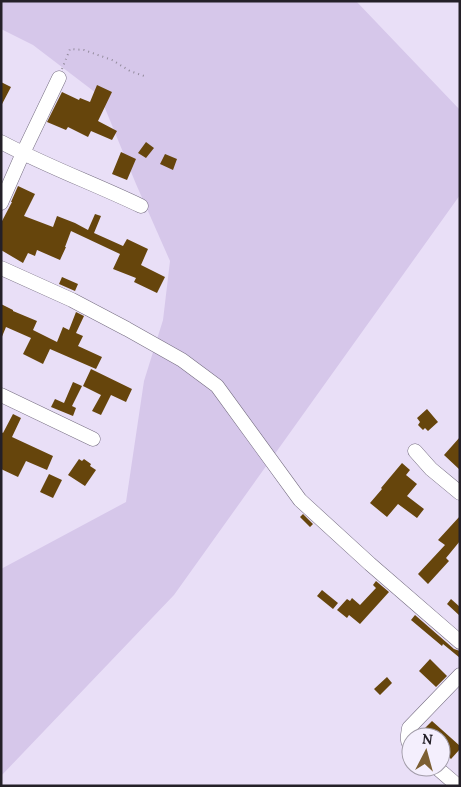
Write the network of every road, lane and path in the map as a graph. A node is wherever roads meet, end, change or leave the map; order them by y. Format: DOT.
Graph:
graph roads {
  1 [pos="147,77"];
  2 [pos="58,78"];
  3 [pos="1,142"];
  4 [pos="23,153"];
  5 [pos="1,202"];
  6 [pos="141,206"];
  7 [pos="1,268"];
  8 [pos="1,395"];
  9 [pos="92,439"];
  10 [pos="415,451"];
  11 [pos="460,493"];
  12 [pos="460,642"];
  13 [pos="460,675"];
  14 [pos="410,727"];
  15 [pos="448,777"];
  16 [pos="458,786"];
  1 -- 2 [label="path"];
  2 -- 4 [label="street"];
  3 -- 4 [label="street"];
  4 -- 5 [label="street"];
  4 -- 6 [label="street"];
  7 -- 12 [label="street"];
  8 -- 9 [label="street"];
  10 -- 11 [label="street"];
  13 -- 14 [label="street"];
  15 -- 16 [label="street"];
}
